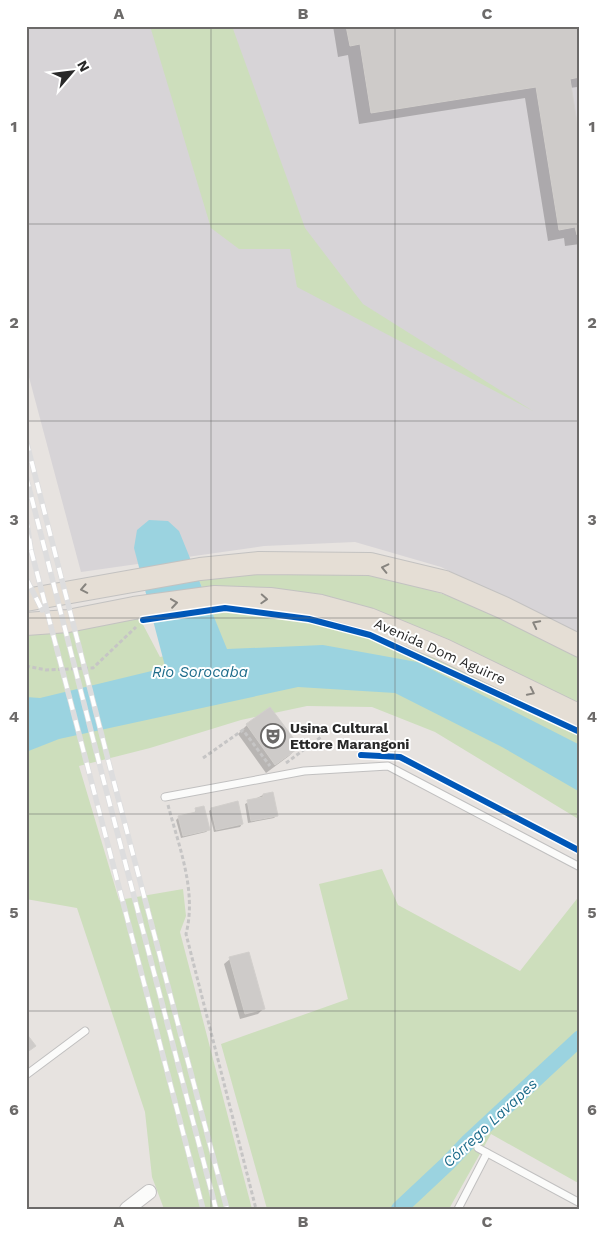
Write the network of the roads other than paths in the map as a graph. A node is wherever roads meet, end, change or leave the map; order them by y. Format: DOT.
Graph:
graph roads {
  1 [pos="26,600"];
  2 [pos="68,621"];
  3 [pos="26,624"];
  4 [pos="26,630"];
  5 [pos="580,646"];
  6 [pos="580,716"];
  7 [pos="165,798"];
  8 [pos="580,868"];
  9 [pos="85,1031"];
  10 [pos="26,1075"];
  11 [pos="478,1148"];
  12 [pos="487,1153"];
  13 [pos="149,1192"];
  14 [pos="580,1203"];
  15 [pos="127,1209"];
  16 [pos="458,1209"];
  5 -- 1 [label="highway, one-way"];
  2 -- 3 [label="highway, Avenida Dom Aguirre"];
  2 -- 4 [label="highway"];
  2 -- 6 [label="highway, Avenida Dom Aguirre, one-way"];
  7 -- 8 [label="lane"];
  9 -- 10 [label="lane"];
  11 -- 12 [label="lane"];
  12 -- 14 [label="lane"];
  12 -- 16 [label="lane"];
  13 -- 15 [label="street"];
}
